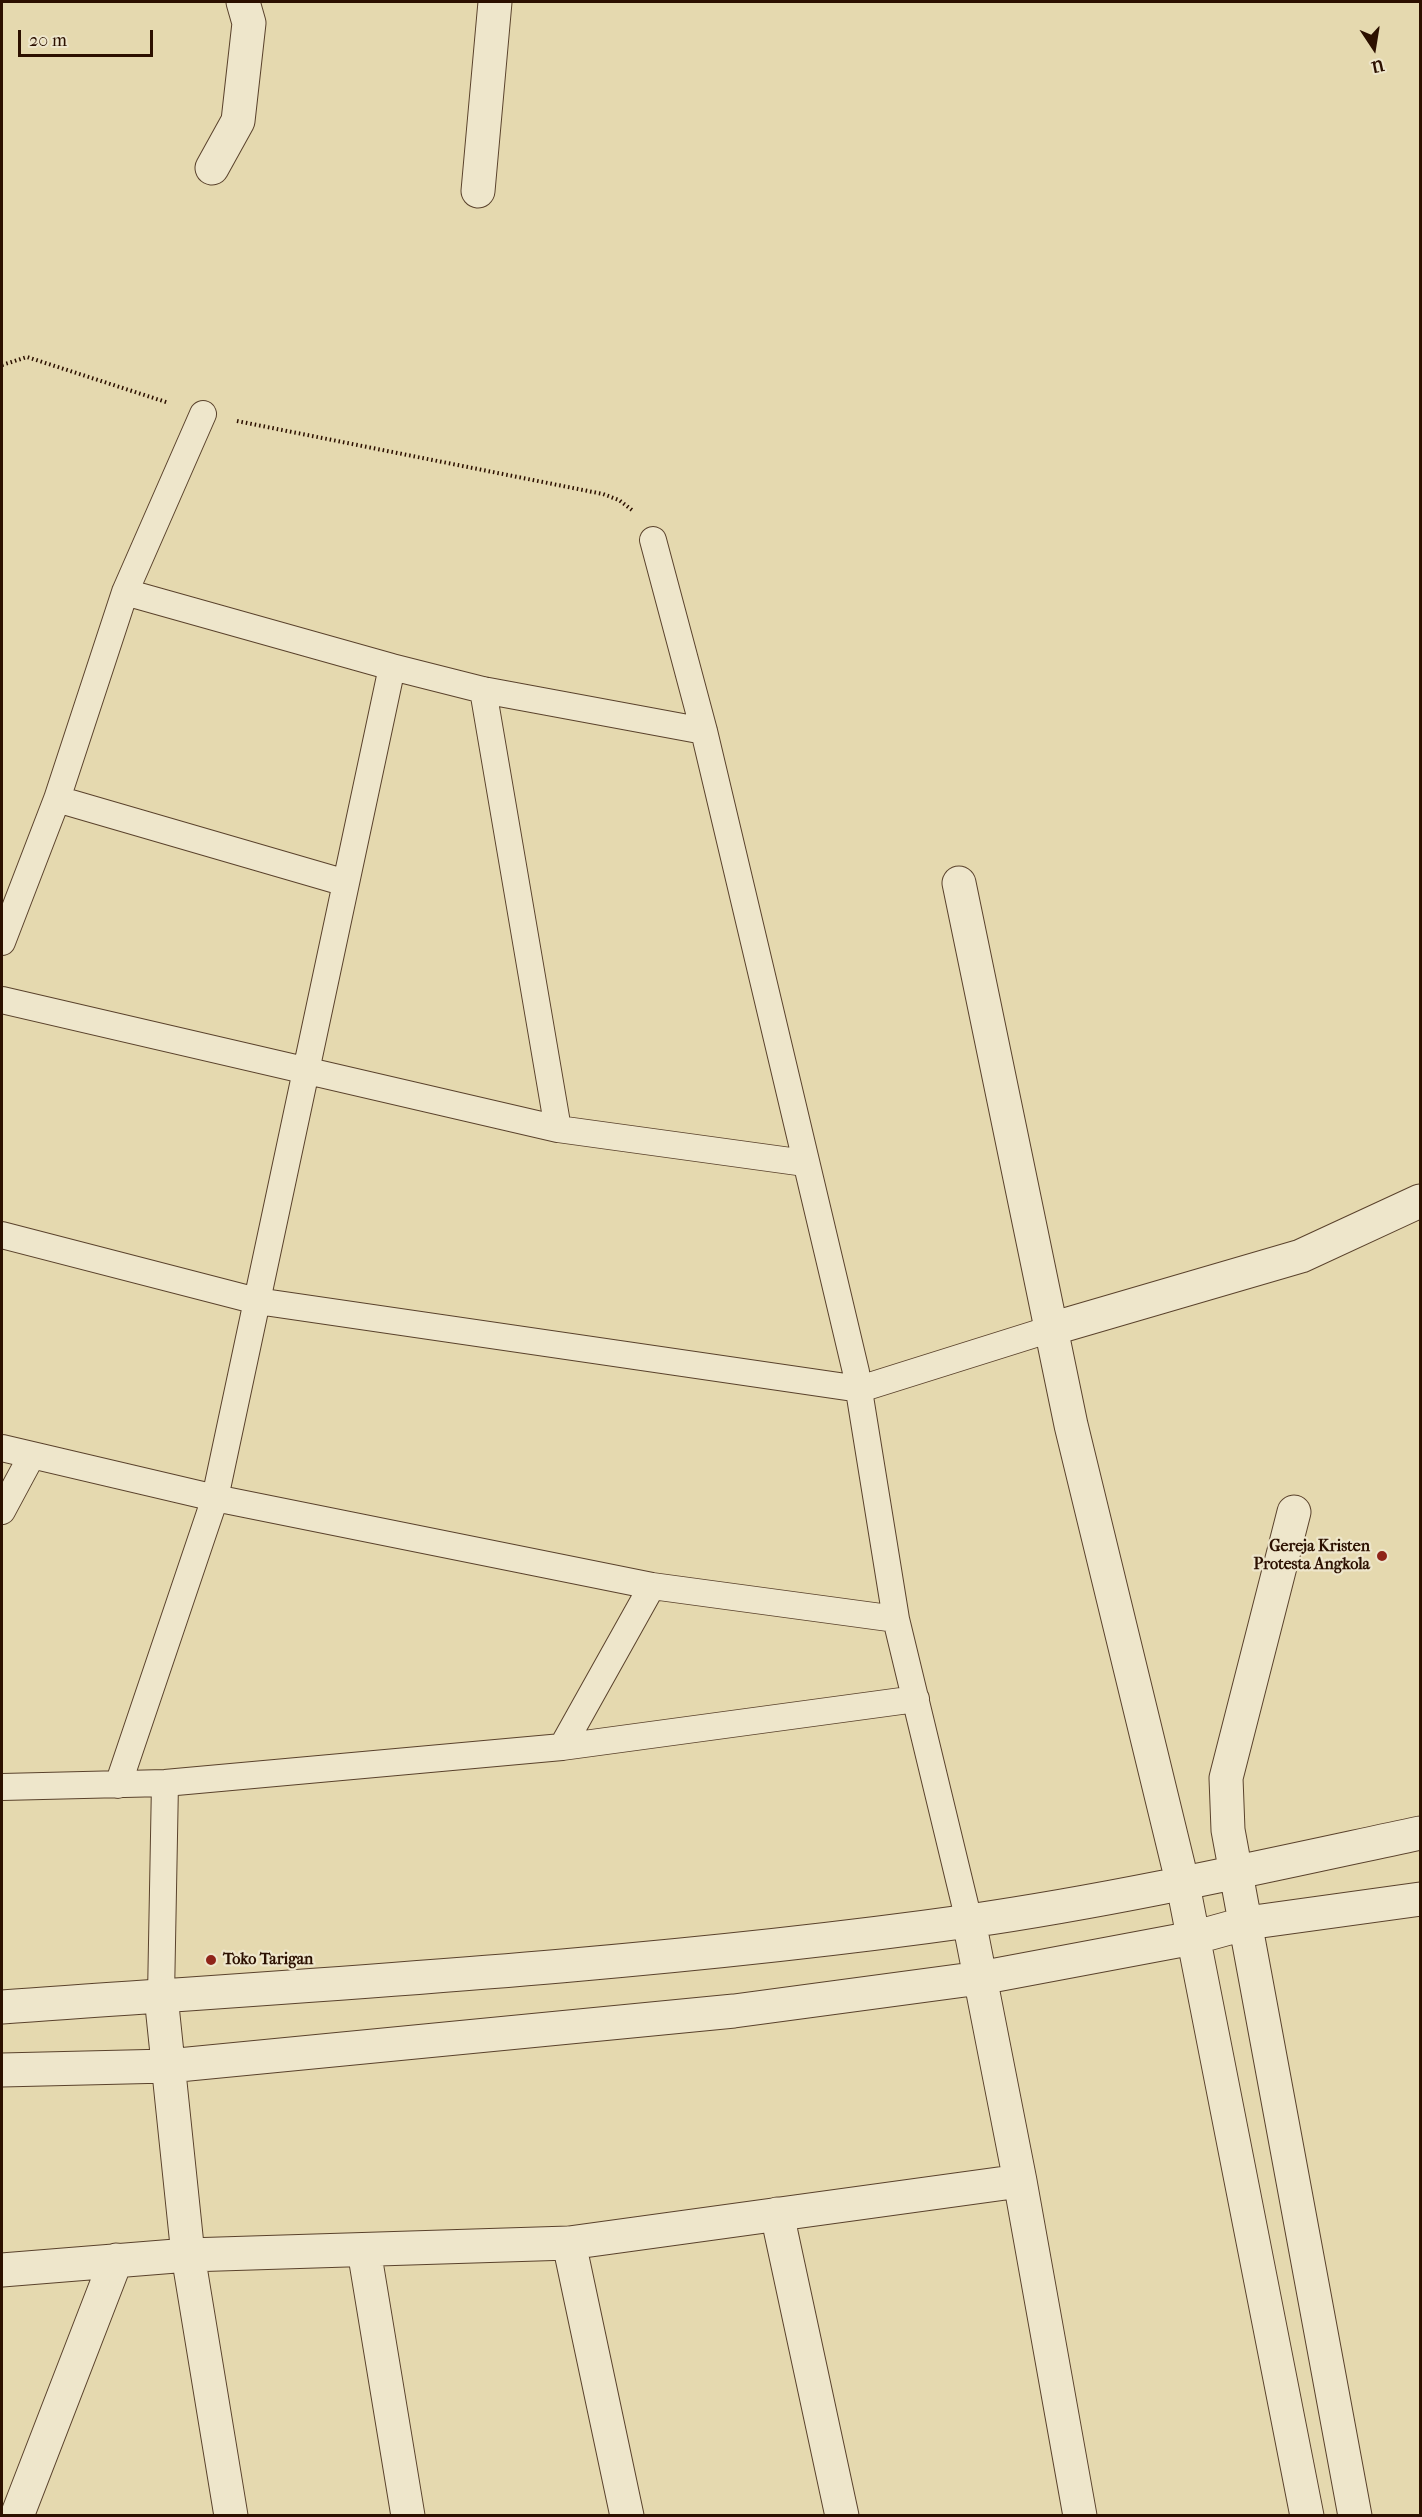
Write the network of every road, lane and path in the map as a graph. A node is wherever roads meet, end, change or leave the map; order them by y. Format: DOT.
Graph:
graph roads {
  1 [pos="243,2"];
  2 [pos="495,2"];
  3 [pos="212,168"];
  4 [pos="478,191"];
  5 [pos="2,364"];
  6 [pos="203,414"];
  7 [pos="653,540"];
  8 [pos="125,592"];
  9 [pos="392,667"];
  10 [pos="483,690"];
  11 [pos="704,731"];
  12 [pos="57,799"];
  13 [pos="959,883"];
  14 [pos="346,884"];
  15 [pos="2,942"];
  16 [pos="2,1000"];
  17 [pos="306,1072"];
  18 [pos="558,1129"];
  19 [pos="805,1163"];
  20 [pos="1420,1201"];
  21 [pos="2,1235"];
  22 [pos="257,1301"];
  23 [pos="1052,1329"];
  24 [pos="860,1389"];
  25 [pos="2,1448"];
  26 [pos="31,1457"];
  27 [pos="215,1498"];
  28 [pos="2,1511"];
  29 [pos="1294,1512"];
  30 [pos="652,1586"];
  31 [pos="896,1618"];
  32 [pos="916,1700"];
  33 [pos="562,1747"];
  34 [pos="165,1783"];
  35 [pos="118,1785"];
  36 [pos="2,1787"];
  37 [pos="1420,1833"];
  38 [pos="1238,1873"];
  39 [pos="1184,1885"];
  40 [pos="1420,1899"];
  41 [pos="969,1921"];
  42 [pos="1247,1923"];
  43 [pos="1193,1938"];
  44 [pos="980,1978"];
  45 [pos="161,1996"];
  46 [pos="2,2007"];
  47 [pos="168,2066"];
  48 [pos="2,2070"];
  49 [pos="1020,2181"];
  50 [pos="777,2214"];
  51 [pos="569,2243"];
  52 [pos="364,2250"];
  53 [pos="188,2255"];
  54 [pos="116,2260"];
  55 [pos="2,2270"];
  56 [pos="17,2516"];
  57 [pos="231,2516"];
  58 [pos="408,2516"];
  59 [pos="627,2516"];
  60 [pos="842,2516"];
  61 [pos="1080,2516"];
  62 [pos="1307,2516"];
  63 [pos="1355,2516"];
  1 -- 3 [label="street"];
  2 -- 4 [label="street"];
  5 -- 6 [label="path"];
  6 -- 7 [label="path"];
  6 -- 8 [label="lane"];
  7 -- 11 [label="lane"];
  8 -- 9 [label="lane"];
  8 -- 12 [label="lane"];
  9 -- 10 [label="lane"];
  9 -- 14 [label="lane"];
  10 -- 11 [label="lane"];
  10 -- 18 [label="lane"];
  11 -- 19 [label="lane"];
  12 -- 14 [label="lane"];
  12 -- 15 [label="lane"];
  13 -- 23 [label="street"];
  14 -- 17 [label="lane"];
  16 -- 17 [label="lane"];
  17 -- 18 [label="lane"];
  17 -- 22 [label="lane"];
  18 -- 19 [label="lane"];
  19 -- 24 [label="lane"];
  20 -- 23 [label="street"];
  21 -- 22 [label="lane"];
  22 -- 24 [label="lane"];
  22 -- 27 [label="lane"];
  23 -- 24 [label="lane"];
  23 -- 39 [label="street"];
  24 -- 31 [label="lane"];
  25 -- 26 [label="lane"];
  26 -- 27 [label="lane"];
  26 -- 28 [label="lane"];
  27 -- 30 [label="lane"];
  27 -- 35 [label="lane"];
  29 -- 38 [label="street"];
  30 -- 31 [label="lane"];
  30 -- 33 [label="lane"];
  31 -- 32 [label="lane"];
  32 -- 33 [label="lane"];
  32 -- 41 [label="lane"];
  33 -- 34 [label="lane"];
  34 -- 35 [label="lane"];
  34 -- 45 [label="lane"];
  35 -- 36 [label="lane"];
  37 -- 38 [label="street"];
  38 -- 39 [label="street"];
  38 -- 42 [label="street"];
  39 -- 41 [label="street"];
  39 -- 43 [label="street"];
  40 -- 42 [label="street"];
  41 -- 44 [label="street"];
  41 -- 45 [label="street"];
  42 -- 43 [label="street"];
  42 -- 63 [label="street"];
  43 -- 44 [label="street"];
  43 -- 62 [label="street"];
  44 -- 47 [label="street"];
  44 -- 49 [label="street"];
  45 -- 46 [label="street"];
  45 -- 47 [label="street"];
  47 -- 48 [label="street"];
  47 -- 53 [label="street"];
  49 -- 50 [label="street"];
  49 -- 61 [label="street"];
  50 -- 51 [label="street"];
  50 -- 60 [label="street"];
  51 -- 52 [label="street"];
  51 -- 59 [label="street"];
  52 -- 53 [label="street"];
  52 -- 58 [label="street"];
  53 -- 54 [label="street"];
  53 -- 57 [label="street"];
  54 -- 55 [label="street"];
  54 -- 56 [label="street"];
}
